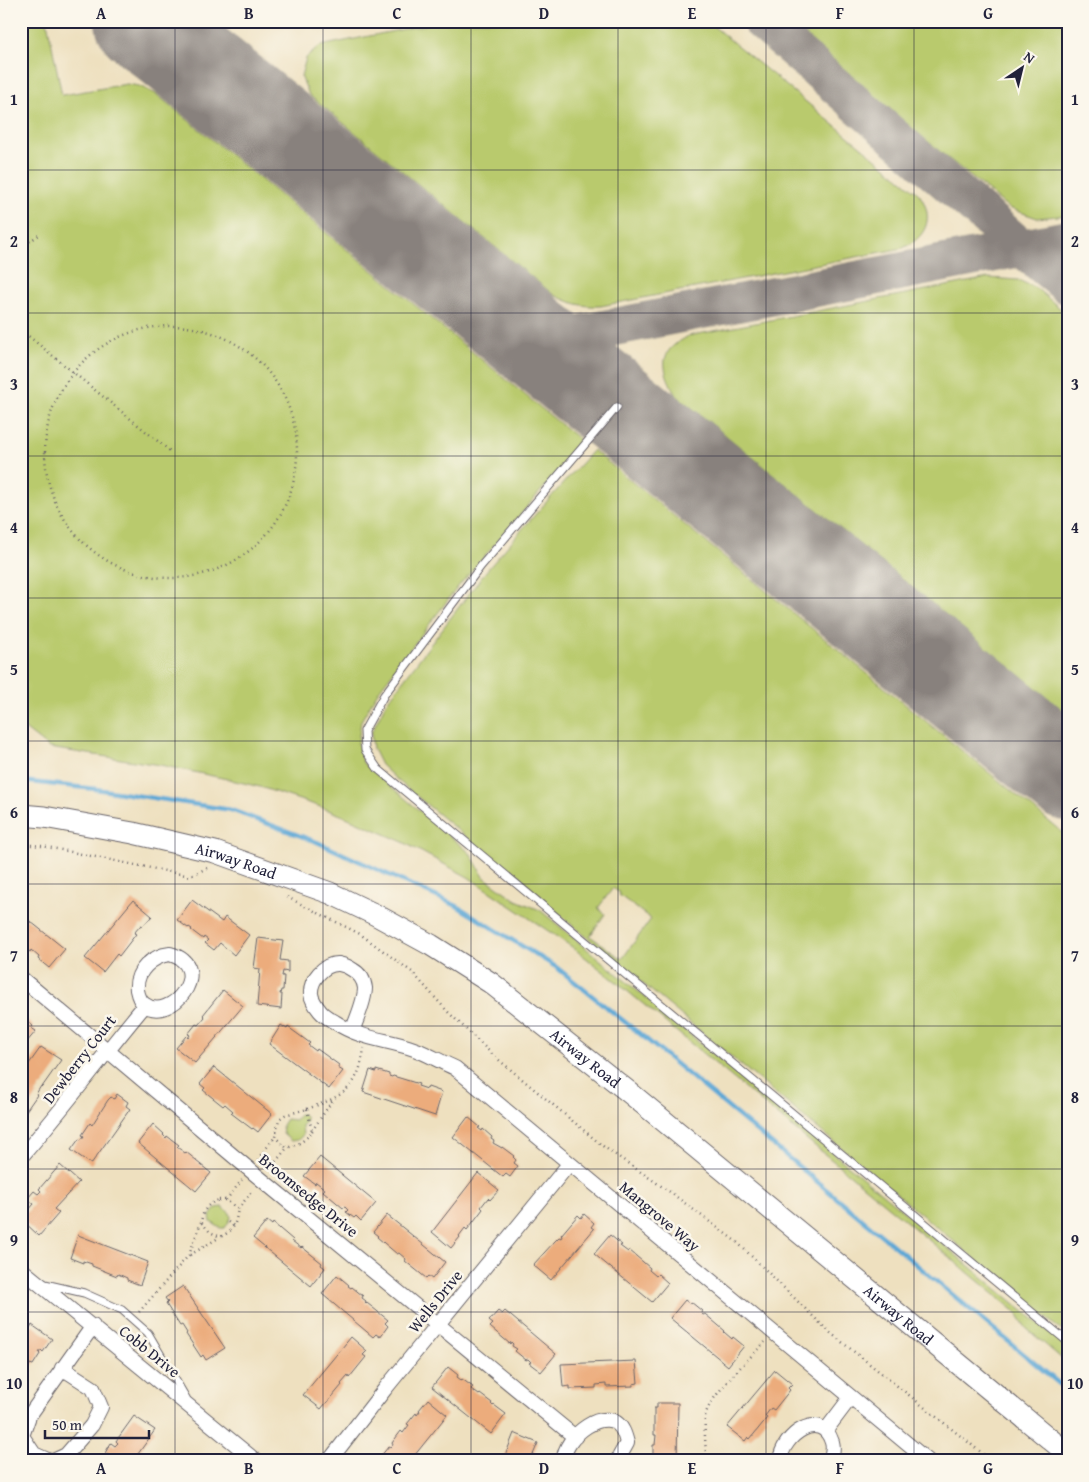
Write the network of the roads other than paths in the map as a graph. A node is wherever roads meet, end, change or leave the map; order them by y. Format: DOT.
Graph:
graph roads {
  1 [pos="617,407"];
  2 [pos="21,815"];
  3 [pos="21,978"];
  4 [pos="145,1005"];
  5 [pos="352,1031"];
  6 [pos="108,1050"];
  7 [pos="21,1158"];
  8 [pos="569,1164"];
  9 [pos="21,1268"];
  10 [pos="39,1283"];
  11 [pos="439,1324"];
  12 [pos="93,1326"];
  13 [pos="1068,1342"];
  14 [pos="62,1368"];
  15 [pos="852,1397"];
  16 [pos="191,1407"];
  17 [pos="826,1430"];
  18 [pos="575,1437"];
  19 [pos="1068,1454"];
  20 [pos="52,1461"];
  21 [pos="256,1461"];
  22 [pos="328,1461"];
  23 [pos="564,1461"];
  24 [pos="617,1461"];
  25 [pos="780,1461"];
  26 [pos="830,1461"];
  27 [pos="928,1461"];
  1 -- 13 [label="lane"];
  2 -- 19 [label="main road, Airway Road"];
  3 -- 6 [label="street, Broomsedge Drive"];
  4 -- 6 [label="street, Dewberry Court"];
  5 -- 5 [label="street, Mangrove Way"];
  5 -- 8 [label="street, Mangrove Way"];
  6 -- 7 [label="street, Dewberry Court"];
  6 -- 11 [label="street, Broomsedge Drive"];
  8 -- 11 [label="street, Wells Drive"];
  8 -- 15 [label="street, Mangrove Way"];
  9 -- 10 [label="street, Cobb Drive"];
  10 -- 12 [label="street, Cobb Drive"];
  10 -- 16 [label="lane"];
  11 -- 18 [label="street, Broomsedge Drive"];
  11 -- 22 [label="street, Wells Drive"];
  12 -- 14 [label="street"];
  12 -- 16 [label="street, Cobb Drive"];
  14 -- 20 [label="street"];
  14 -- 20 [label="street"];
  15 -- 17 [label="street"];
  15 -- 27 [label="street, Mangrove Way"];
  16 -- 21 [label="street, Cobb Drive"];
  17 -- 25 [label="street"];
  17 -- 26 [label="street"];
  18 -- 23 [label="street"];
  18 -- 24 [label="street"];
}
